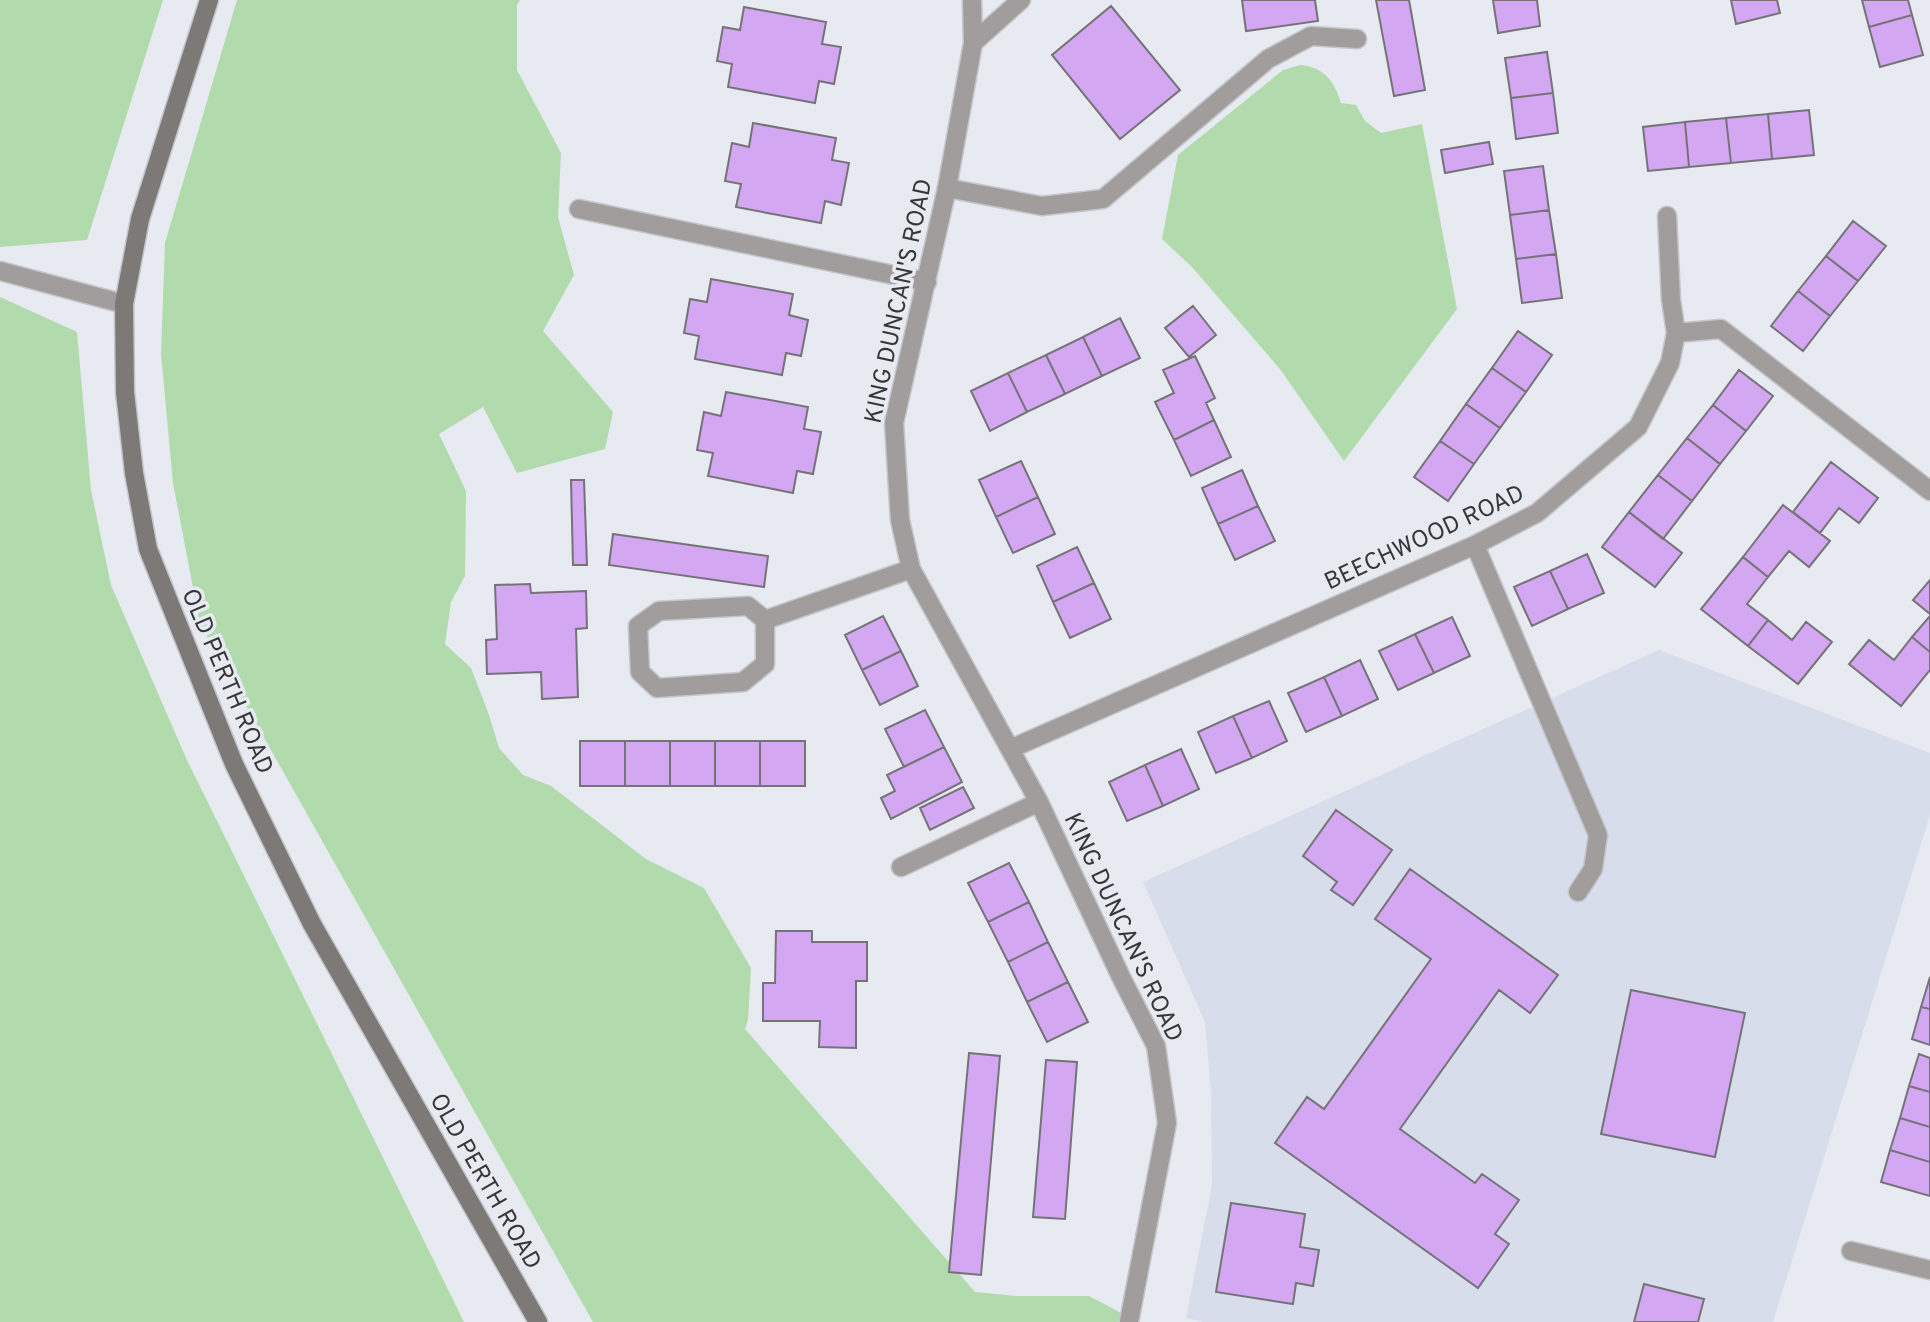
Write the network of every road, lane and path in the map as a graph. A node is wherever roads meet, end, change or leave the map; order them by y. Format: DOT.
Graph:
graph roads {
  1 [pos="209,0"];
  2 [pos="972,0"];
  3 [pos="1021,0"];
  4 [pos="1357,39"];
  5 [pos="973,43"];
  6 [pos="947,188"];
  7 [pos="579,209"];
  8 [pos="1667,216"];
  9 [pos="0,271"];
  10 [pos="927,282"];
  11 [pos="124,304"];
  12 [pos="1676,333"];
  13 [pos="1930,491"];
  14 [pos="1475,545"];
  15 [pos="911,569"];
  16 [pos="765,620"];
  17 [pos="1010,749"];
  18 [pos="1039,802"];
  19 [pos="901,867"];
  20 [pos="1578,892"];
  21 [pos="1851,1251"];
  22 [pos="1930,1270"];
  23 [pos="538,1322"];
  24 [pos="1129,1322"];
  1 -- 11 [label="main road, OLD PERTH ROAD"];
  2 -- 5 [label="street, KING DUNCAN'S ROAD"];
  3 -- 5 [label="street"];
  4 -- 6 [label="street"];
  5 -- 6 [label="street, KING DUNCAN'S ROAD"];
  6 -- 10 [label="street, KING DUNCAN'S ROAD"];
  7 -- 10 [label="street"];
  8 -- 12 [label="street, BEECHWOOD ROAD"];
  9 -- 11 [label="street"];
  10 -- 15 [label="street, KING DUNCAN'S ROAD"];
  11 -- 23 [label="main road, OLD PERTH ROAD"];
  12 -- 13 [label="street"];
  12 -- 14 [label="street, BEECHWOOD ROAD"];
  14 -- 17 [label="street, BEECHWOOD ROAD"];
  14 -- 20 [label="street"];
  15 -- 16 [label="street"];
  15 -- 17 [label="street, KING DUNCAN'S ROAD"];
  16 -- 16 [label="street"];
  17 -- 18 [label="street, KING DUNCAN'S ROAD"];
  18 -- 19 [label="street, KING DUNCAN'S ROAD"];
  18 -- 24 [label="street, KING DUNCAN'S ROAD"];
  21 -- 22 [label="street"];
}
